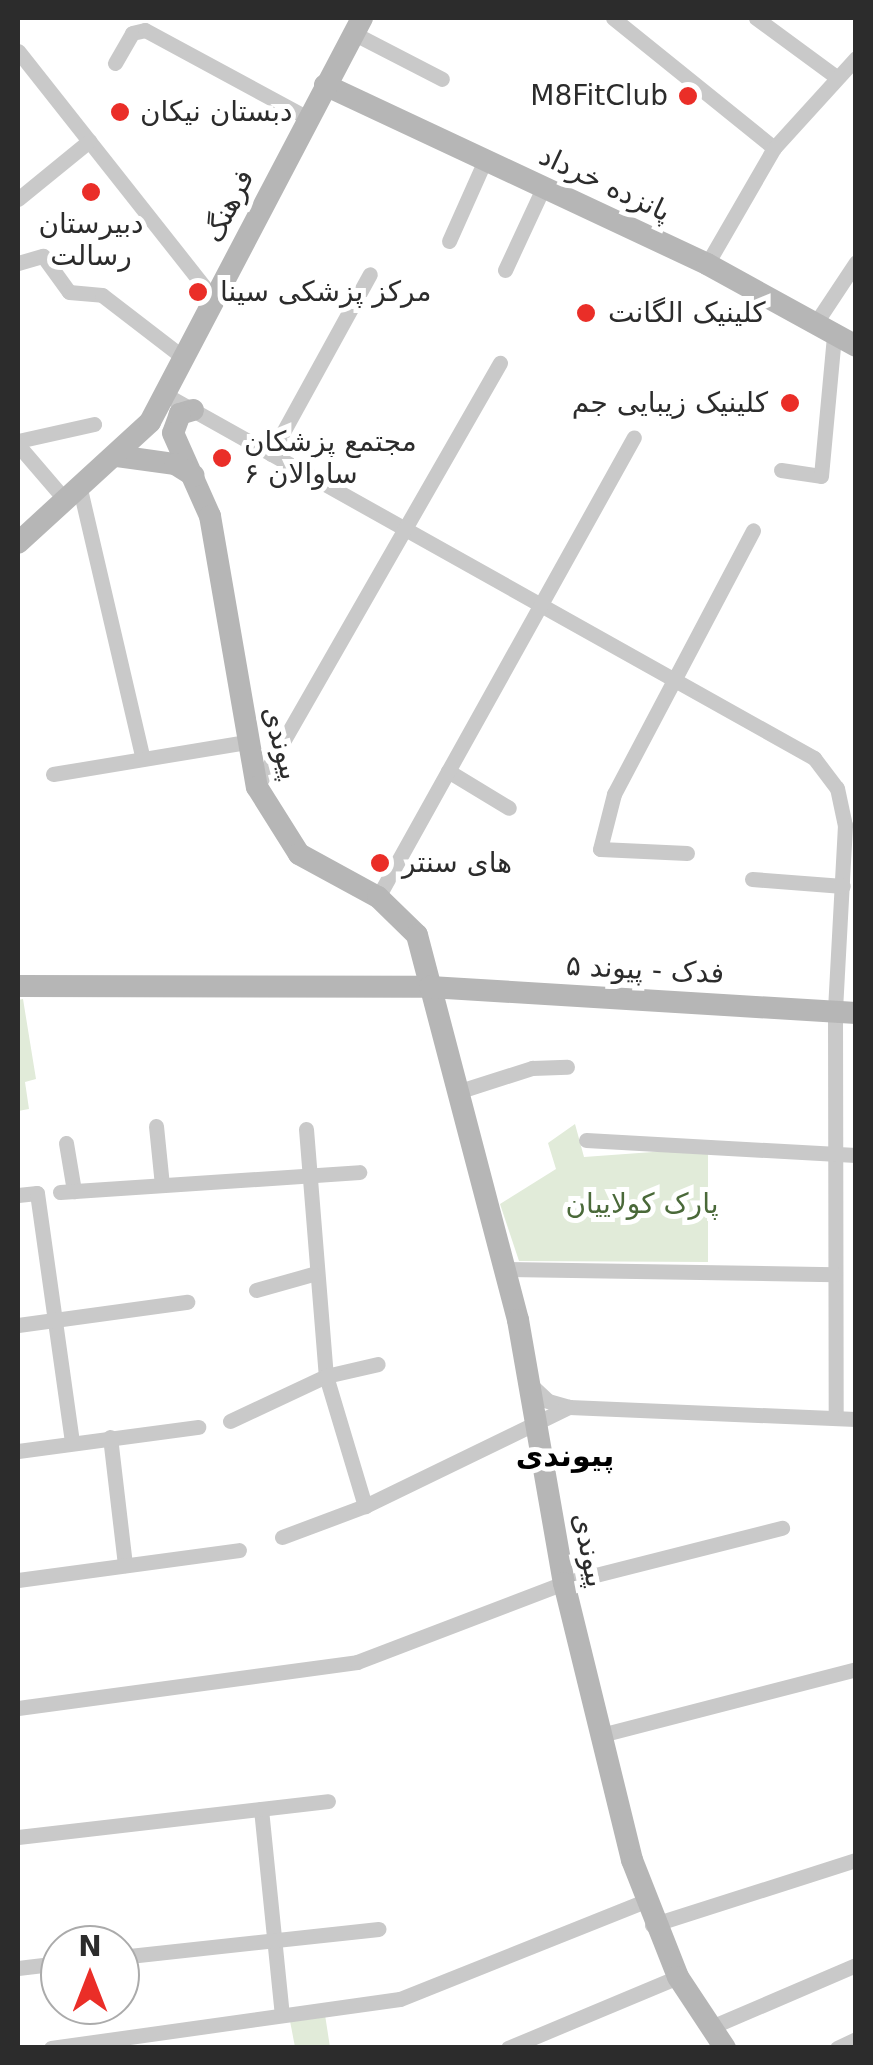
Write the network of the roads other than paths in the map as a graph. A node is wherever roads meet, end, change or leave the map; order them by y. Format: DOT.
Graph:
graph roads {
  1 [pos="613,18"];
  2 [pos="756,18"];
  3 [pos="358,25"];
  4 [pos="18,51"];
  5 [pos="856,58"];
  6 [pos="116,63"];
  7 [pos="835,76"];
  8 [pos="442,79"];
  9 [pos="325,85"];
  10 [pos="308,118"];
  11 [pos="89,142"];
  12 [pos="774,148"];
  13 [pos="485,160"];
  14 [pos="543,188"];
  15 [pos="18,198"];
  16 [pos="450,240"];
  17 [pos="856,262"];
  18 [pos="18,263"];
  19 [pos="707,264"];
  20 [pos="505,270"];
  21 [pos="370,274"];
  22 [pos="215,300"];
  23 [pos="835,335"];
  24 [pos="184,359"];
  25 [pos="500,363"];
  26 [pos="166,395"];
  27 [pos="193,410"];
  28 [pos="94,424"];
  29 [pos="634,437"];
  30 [pos="18,443"];
  31 [pos="271,454"];
  32 [pos="117,456"];
  33 [pos="781,470"];
  34 [pos="197,478"];
  35 [pos="73,495"];
  36 [pos="404,528"];
  37 [pos="753,530"];
  38 [pos="18,543"];
  39 [pos="540,605"];
  40 [pos="676,681"];
  41 [pos="246,742"];
  42 [pos="143,760"];
  43 [pos="448,771"];
  44 [pos="52,774"];
  45 [pos="256,787"];
  46 [pos="509,808"];
  47 [pos="686,853"];
  48 [pos="752,879"];
  49 [pos="843,886"];
  50 [pos="378,897"];
  51 [pos="422,953"];
  52 [pos="18,986"];
  53 [pos="430,987"];
  54 [pos="398,988"];
  55 [pos="470,990"];
  56 [pos="845,1012"];
  57 [pos="439,1017"];
  58 [pos="567,1067"];
  59 [pos="460,1090"];
  60 [pos="156,1126"];
  61 [pos="306,1130"];
  62 [pos="586,1140"];
  63 [pos="66,1143"];
  64 [pos="835,1155"];
  65 [pos="856,1156"];
  66 [pos="359,1172"];
  67 [pos="308,1176"];
  68 [pos="162,1185"];
  69 [pos="18,1195"];
  70 [pos="506,1269"];
  71 [pos="313,1274"];
  72 [pos="836,1274"];
  73 [pos="256,1290"];
  74 [pos="188,1302"];
  75 [pos="54,1321"];
  76 [pos="18,1325"];
  77 [pos="378,1364"];
  78 [pos="326,1376"];
  79 [pos="531,1385"];
  80 [pos="570,1408"];
  81 [pos="836,1418"];
  82 [pos="856,1418"];
  83 [pos="230,1421"];
  84 [pos="537,1425"];
  85 [pos="198,1427"];
  86 [pos="110,1437"];
  87 [pos="72,1442"];
  88 [pos="18,1451"];
  89 [pos="364,1506"];
  90 [pos="782,1528"];
  91 [pos="282,1537"];
  92 [pos="239,1550"];
  93 [pos="125,1565"];
  94 [pos="18,1580"];
  95 [pos="564,1583"];
  96 [pos="856,1669"];
  97 [pos="18,1708"];
  98 [pos="600,1734"];
  99 [pos="328,1801"];
  100 [pos="261,1808"];
  101 [pos="18,1838"];
  102 [pos="856,1860"];
  103 [pos="644,1902"];
  104 [pos="652,1925"];
  105 [pos="378,1930"];
  106 [pos="275,1940"];
  107 [pos="140,1955"];
  108 [pos="856,1965"];
  109 [pos="678,1978"];
  110 [pos="282,2014"];
  111 [pos="709,2028"];
  112 [pos="856,2039"];
  113 [pos="51,2048"];
  114 [pos="508,2048"];
  115 [pos="725,2048"];
  116 [pos="837,2048"];
  1 -- 12 [label="street"];
  2 -- 7 [label="street"];
  3 -- 8 [label="street"];
  3 -- 9 [label="street, فرهنگ"];
  4 -- 11 [label="street"];
  5 -- 7 [label="street"];
  6 -- 10 [label="street"];
  7 -- 12 [label="street"];
  9 -- 10 [label="street, فرهنگ"];
  9 -- 13 [label="street, پانزده خرداد"];
  10 -- 22 [label="street, فرهنگ"];
  11 -- 15 [label="street"];
  11 -- 22 [label="street"];
  12 -- 19 [label="street"];
  13 -- 14 [label="street, پانزده خرداد"];
  13 -- 16 [label="street"];
  14 -- 19 [label="street, پانزده خرداد"];
  14 -- 20 [label="street"];
  17 -- 23 [label="street"];
  18 -- 24 [label="street"];
  19 -- 23 [label="street, پانزده خرداد"];
  21 -- 31 [label="street"];
  22 -- 24 [label="street, فرهنگ"];
  23 -- 33 [label="street"];
  24 -- 26 [label="street, فرهنگ"];
  25 -- 36 [label="street"];
  26 -- 27 [label="street"];
  26 -- 32 [label="street, فرهنگ"];
  27 -- 31 [label="street"];
  27 -- 34 [label="street, پیوندی"];
  28 -- 30 [label="street"];
  29 -- 39 [label="street"];
  30 -- 35 [label="street"];
  31 -- 36 [label="street"];
  32 -- 34 [label="street"];
  32 -- 35 [label="street, فرهنگ"];
  34 -- 41 [label="street, پیوندی"];
  35 -- 38 [label="street, فرهنگ"];
  35 -- 42 [label="street"];
  36 -- 39 [label="street"];
  36 -- 45 [label="street"];
  37 -- 40 [label="street"];
  39 -- 40 [label="street"];
  39 -- 43 [label="street"];
  40 -- 47 [label="street"];
  40 -- 49 [label="street"];
  41 -- 42 [label="street"];
  41 -- 45 [label="street, پیوندی"];
  42 -- 44 [label="street"];
  43 -- 46 [label="street"];
  43 -- 50 [label="street"];
  45 -- 50 [label="street, پیوندی"];
  48 -- 49 [label="street"];
  49 -- 56 [label="street"];
  50 -- 51 [label="street, پیوندی"];
  51 -- 53 [label="street, پیوندی"];
  51 -- 54 [label="street"];
  52 -- 54 [label="street, فدک - پیوند ۵"];
  53 -- 54 [label="street, فدک - پیوند ۵"];
  53 -- 55 [label="street, فدک - پیوند ۵"];
  53 -- 57 [label="street, پیوندی"];
  54 -- 57 [label="street"];
  55 -- 56 [label="street, فدک - پیوند ۵"];
  55 -- 57 [label="street"];
  56 -- 64 [label="street"];
  57 -- 59 [label="street, پیوندی"];
  58 -- 59 [label="street"];
  59 -- 70 [label="street, پیوندی"];
  60 -- 68 [label="street"];
  61 -- 67 [label="street"];
  62 -- 64 [label="street"];
  63 -- 68 [label="street"];
  64 -- 65 [label="street"];
  64 -- 72 [label="street"];
  66 -- 67 [label="street"];
  67 -- 68 [label="street"];
  67 -- 71 [label="street"];
  69 -- 75 [label="street"];
  70 -- 72 [label="street"];
  70 -- 79 [label="street, پیوندی"];
  71 -- 73 [label="street"];
  71 -- 78 [label="street"];
  72 -- 81 [label="street"];
  74 -- 75 [label="street"];
  75 -- 76 [label="street"];
  75 -- 87 [label="street"];
  77 -- 78 [label="street"];
  78 -- 83 [label="street"];
  78 -- 89 [label="street"];
  79 -- 80 [label="street"];
  79 -- 84 [label="street, پیوندی"];
  80 -- 81 [label="street"];
  80 -- 84 [label="street"];
  81 -- 82 [label="street"];
  84 -- 89 [label="street"];
  84 -- 95 [label="street, پیوندی"];
  85 -- 86 [label="street"];
  86 -- 87 [label="street"];
  86 -- 93 [label="street"];
  87 -- 88 [label="street"];
  89 -- 91 [label="street"];
  90 -- 95 [label="street"];
  92 -- 93 [label="street"];
  93 -- 94 [label="street"];
  95 -- 97 [label="street"];
  95 -- 98 [label="street, پیوندی"];
  96 -- 98 [label="street"];
  98 -- 103 [label="street, پیوندی"];
  99 -- 100 [label="street"];
  100 -- 101 [label="street"];
  100 -- 106 [label="street"];
  102 -- 104 [label="street"];
  103 -- 104 [label="street, پیوندی"];
  103 -- 110 [label="street"];
  104 -- 109 [label="street, پیوندی"];
  105 -- 106 [label="street"];
  106 -- 107 [label="street"];
  106 -- 110 [label="street"];
  108 -- 111 [label="street"];
  109 -- 111 [label="street, پیوندی"];
  109 -- 114 [label="street"];
  110 -- 113 [label="street"];
  111 -- 115 [label="street, پیوندی"];
  112 -- 116 [label="street"];
}
